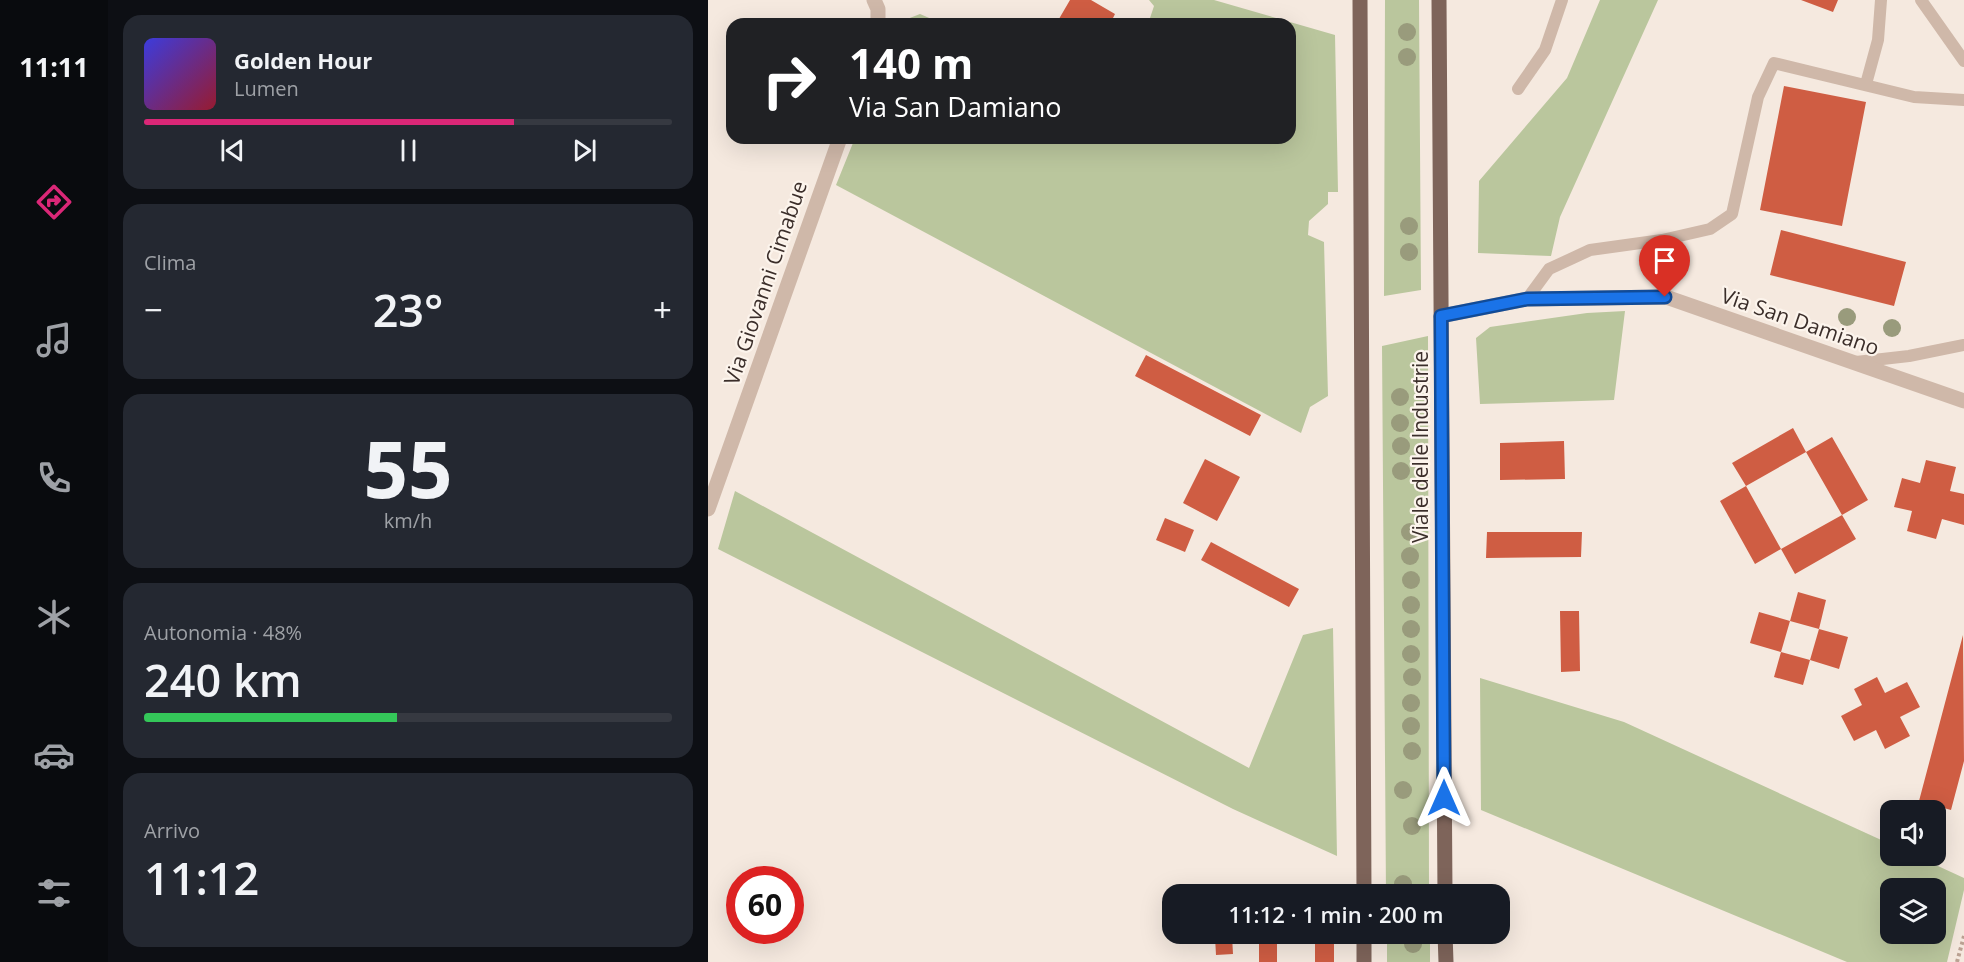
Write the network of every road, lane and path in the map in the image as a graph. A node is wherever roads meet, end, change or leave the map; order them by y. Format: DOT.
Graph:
graph roads {
  1 [pos="874,0"];
  2 [pos="1360,0"];
  3 [pos="1439,0"];
  4 [pos="1562,0"];
  5 [pos="1881,0"];
  6 [pos="1921,0"];
  7 [pos="878,18"];
  8 [pos="1964,61"];
  9 [pos="1866,84"];
  10 [pos="1518,89"];
  11 [pos="1964,100"];
  12 [pos="838,144"];
  13 [pos="1527,299"];
  14 [pos="1441,316"];
  15 [pos="1964,345"];
  16 [pos="1852,362"];
  17 [pos="1964,401"];
  18 [pos="708,509"];
  19 [pos="1364,884"];
  20 [pos="1445,884"];
  21 [pos="1964,936"];
  22 [pos="1364,944"];
  23 [pos="1445,944"];
  24 [pos="1364,962"];
  25 [pos="1446,962"];
  26 [pos="1957,962"];
  1 -- 7 [label="street"];
  2 -- 19 [label="main road"];
  3 -- 14 [label="main road, Viale delle Industrie"];
  4 -- 10 [label="lane"];
  5 -- 9 [label="lane"];
  6 -- 8 [label="lane"];
  9 -- 11 [label="lane"];
  9 -- 13 [label="lane"];
  12 -- 18 [label="street, Via Giovanni Cimabue"];
  13 -- 14 [label="street, Via San Damiano"];
  13 -- 16 [label="street, Via San Damiano"];
  14 -- 20 [label="main road, Viale delle Industrie"];
  15 -- 16 [label="lane"];
  16 -- 17 [label="street, Via San Damiano"];
  21 -- 26 [label="path"];
  22 -- 24 [label="main road"];
  23 -- 25 [label="main road"];
}
